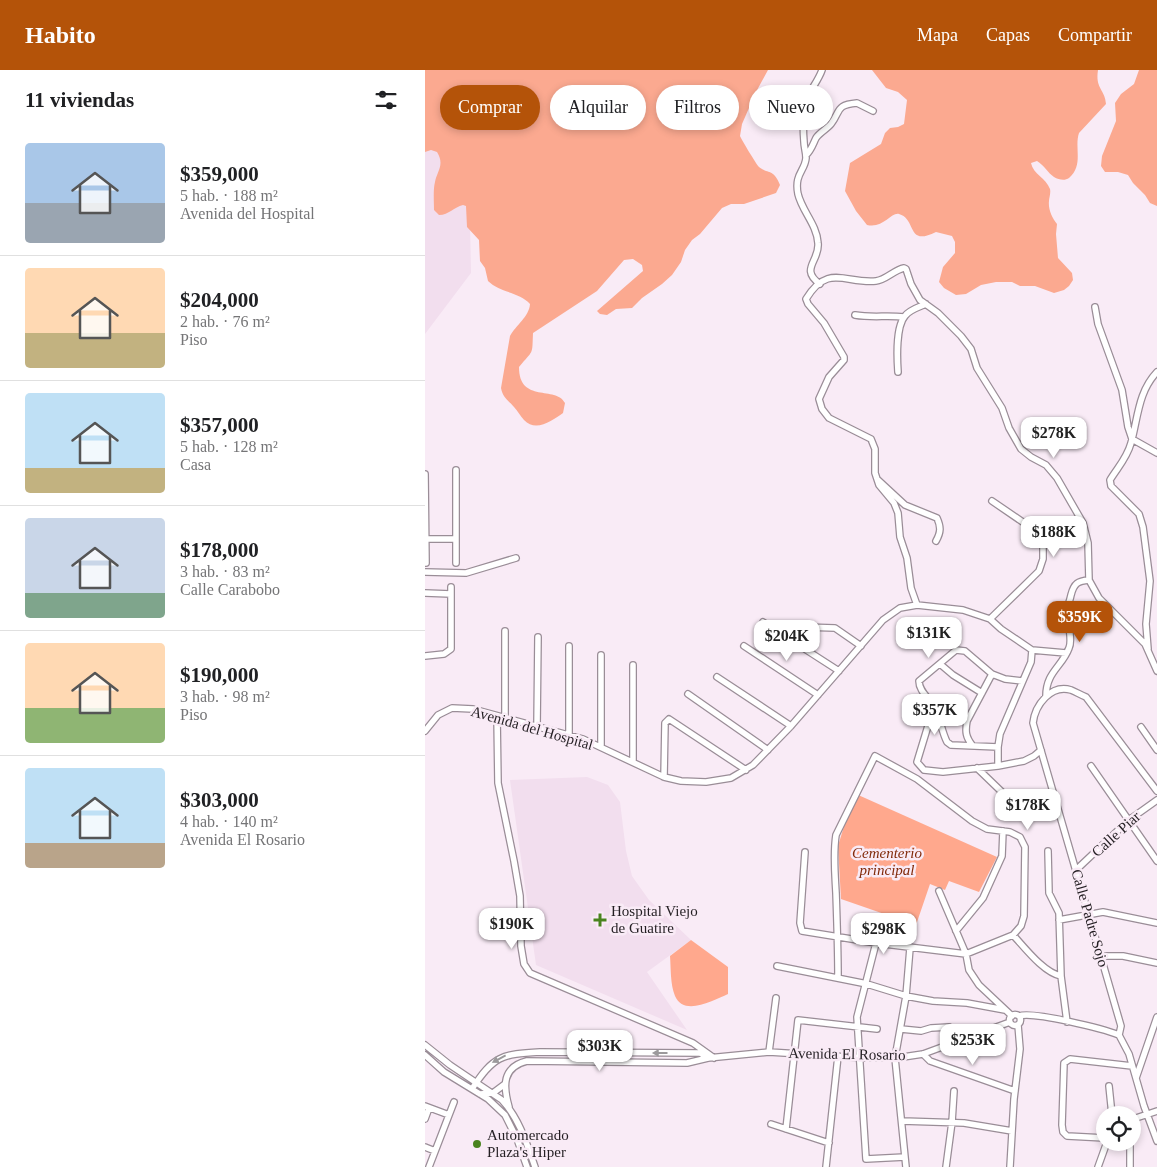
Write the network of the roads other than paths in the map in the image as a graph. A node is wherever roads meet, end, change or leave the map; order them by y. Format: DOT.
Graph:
graph roads {
  1 [pos="822,70"];
  2 [pos="873,110"];
  3 [pos="806,155"];
  4 [pos="820,284"];
  5 [pos="926,304"];
  6 [pos="1095,308"];
  7 [pos="855,315"];
  8 [pos="904,317"];
  9 [pos="898,372"];
  10 [pos="1157,372"];
  11 [pos="1132,439"];
  12 [pos="1157,453"];
  13 [pos="456,470"];
  14 [pos="425,474"];
  15 [pos="877,478"];
  16 [pos="992,501"];
  17 [pos="425,539"];
  18 [pos="456,539"];
  19 [pos="936,541"];
  20 [pos="516,558"];
  21 [pos="426,563"];
  22 [pos="456,563"];
  23 [pos="425,572"];
  24 [pos="1089,580"];
  25 [pos="451,587"];
  26 [pos="425,593"];
  27 [pos="451,594"];
  28 [pos="917,605"];
  29 [pos="990,619"];
  30 [pos="763,622"];
  31 [pos="804,627"];
  32 [pos="505,631"];
  33 [pos="537,636"];
  34 [pos="569,646"];
  35 [pos="744,646"];
  36 [pos="861,646"];
  37 [pos="1032,650"];
  38 [pos="1148,652"];
  39 [pos="1066,653"];
  40 [pos="601,655"];
  41 [pos="425,656"];
  42 [pos="939,664"];
  43 [pos="633,665"];
  44 [pos="839,671"];
  45 [pos="1157,671"];
  46 [pos="992,674"];
  47 [pos="717,677"];
  48 [pos="1022,681"];
  49 [pos="982,693"];
  50 [pos="688,694"];
  51 [pos="818,695"];
  52 [pos="1047,696"];
  53 [pos="934,705"];
  54 [pos="497,716"];
  55 [pos="505,718"];
  56 [pos="537,726"];
  57 [pos="791,726"];
  58 [pos="1141,726"];
  59 [pos="425,731"];
  60 [pos="569,735"];
  61 [pos="972,745"];
  62 [pos="601,747"];
  63 [pos="997,747"];
  64 [pos="768,750"];
  65 [pos="1041,750"];
  66 [pos="1157,750"];
  67 [pos="633,762"];
  68 [pos="998,766"];
  69 [pos="1091,766"];
  70 [pos="977,768"];
  71 [pos="746,770"];
  72 [pos="924,770"];
  73 [pos="664,777"];
  74 [pos="917,779"];
  75 [pos="1157,791"];
  76 [pos="1013,796"];
  77 [pos="1157,800"];
  78 [pos="1129,820"];
  79 [pos="1003,832"];
  80 [pos="1048,851"];
  81 [pos="805,852"];
  82 [pos="1157,861"];
  83 [pos="1076,870"];
  84 [pos="939,891"];
  85 [pos="1089,914"];
  86 [pos="1059,920"];
  87 [pos="1157,923"];
  88 [pos="956,931"];
  89 [pos="1013,935"];
  90 [pos="837,936"];
  91 [pos="876,943"];
  92 [pos="910,948"];
  93 [pos="966,954"];
  94 [pos="1101,956"];
  95 [pos="1157,963"];
  96 [pos="777,966"];
  97 [pos="1061,976"];
  98 [pos="838,978"];
  99 [pos="867,984"];
  100 [pos="906,996"];
  101 [pos="776,998"];
  102 [pos="1005,1010"];
  103 [pos="1019,1016"];
  104 [pos="1157,1017"];
  105 [pos="1011,1019"];
  106 [pos="1067,1022"];
  107 [pos="1018,1025"];
  108 [pos="857,1027"];
  109 [pos="949,1027"];
  110 [pos="877,1029"];
  111 [pos="901,1029"];
  112 [pos="1119,1035"];
  113 [pos="425,1045"];
  114 [pos="769,1052"];
  115 [pos="795,1054"];
  116 [pos="923,1054"];
  117 [pos="425,1055"];
  118 [pos="838,1056"];
  119 [pos="711,1058"];
  120 [pos="859,1058"];
  121 [pos="895,1058"];
  122 [pos="1132,1066"];
  123 [pos="1136,1078"];
  124 [pos="477,1082"];
  125 [pos="505,1084"];
  126 [pos="1109,1086"];
  127 [pos="472,1089"];
  128 [pos="954,1091"];
  129 [pos="1015,1091"];
  130 [pos="493,1093"];
  131 [pos="479,1094"];
  132 [pos="454,1102"];
  133 [pos="1111,1106"];
  134 [pos="427,1107"];
  135 [pos="509,1107"];
  136 [pos="1157,1112"];
  137 [pos="1147,1114"];
  138 [pos="449,1115"];
  139 [pos="1141,1116"];
  140 [pos="425,1119"];
  141 [pos="902,1121"];
  142 [pos="952,1122"];
  143 [pos="771,1124"];
  144 [pos="786,1129"];
  145 [pos="1012,1131"];
  146 [pos="1096,1138"];
  147 [pos="1157,1141"];
  148 [pos="829,1143"];
  149 [pos="425,1147"];
  150 [pos="435,1151"];
  151 [pos="1103,1151"];
  152 [pos="1130,1151"];
  153 [pos="905,1157"];
  154 [pos="429,1167"];
  155 [pos="527,1167"];
  156 [pos="535,1167"];
  157 [pos="826,1167"];
  158 [pos="906,1167"];
  159 [pos="945,1167"];
  160 [pos="1010,1167"];
  161 [pos="1097,1167"];
  162 [pos="1130,1167"];
  1 -- 3 [label="street"];
  2 -- 3 [label="street"];
  3 -- 4 [label="street"];
  4 -- 5 [label="street"];
  4 -- 15 [label="street"];
  5 -- 8 [label="street"];
  5 -- 24 [label="street"];
  6 -- 11 [label="street"];
  7 -- 8 [label="street"];
  8 -- 9 [label="street"];
  10 -- 11 [label="street"];
  11 -- 12 [label="street"];
  11 -- 38 [label="street"];
  13 -- 18 [label="street"];
  14 -- 17 [label="street"];
  15 -- 19 [label="street"];
  15 -- 28 [label="street"];
  16 -- 29 [label="street"];
  17 -- 18 [label="street"];
  17 -- 21 [label="street"];
  18 -- 22 [label="street"];
  20 -- 23 [label="street"];
  24 -- 38 [label="street"];
  24 -- 39 [label="street"];
  25 -- 27 [label="street"];
  26 -- 27 [label="street"];
  27 -- 41 [label="street"];
  28 -- 29 [label="street, Avenida del Hospital"];
  28 -- 36 [label="street, Avenida del Hospital"];
  29 -- 37 [label="street, Avenida del Hospital"];
  30 -- 44 [label="street"];
  31 -- 36 [label="street"];
  32 -- 55 [label="street"];
  33 -- 56 [label="street"];
  34 -- 60 [label="street"];
  35 -- 51 [label="street"];
  36 -- 44 [label="street, Avenida del Hospital"];
  37 -- 39 [label="street, Avenida del Hospital"];
  37 -- 48 [label="street"];
  38 -- 45 [label="street"];
  39 -- 52 [label="street, Calle Padre Sojo"];
  40 -- 62 [label="street"];
  42 -- 46 [label="street"];
  42 -- 49 [label="street"];
  42 -- 53 [label="street"];
  43 -- 67 [label="street"];
  44 -- 51 [label="street, Avenida del Hospital"];
  46 -- 48 [label="street"];
  46 -- 49 [label="street"];
  47 -- 57 [label="street"];
  48 -- 63 [label="street"];
  49 -- 61 [label="street"];
  50 -- 64 [label="street"];
  51 -- 57 [label="street, Avenida del Hospital"];
  52 -- 65 [label="street, Calle Padre Sojo"];
  52 -- 75 [label="street"];
  53 -- 61 [label="street"];
  53 -- 72 [label="street"];
  54 -- 55 [label="street, Avenida del Hospital"];
  54 -- 59 [label="street, Avenida del Hospital"];
  54 -- 119 [label="street"];
  55 -- 56 [label="street, Avenida del Hospital"];
  56 -- 60 [label="street, Avenida del Hospital"];
  57 -- 64 [label="street, Avenida del Hospital"];
  58 -- 66 [label="street"];
  60 -- 62 [label="street, Avenida del Hospital"];
  61 -- 63 [label="street"];
  62 -- 67 [label="street, Avenida del Hospital"];
  63 -- 68 [label="street"];
  64 -- 71 [label="street, Avenida del Hospital"];
  65 -- 68 [label="street"];
  65 -- 83 [label="street, Calle Padre Sojo"];
  67 -- 73 [label="street, Avenida del Hospital"];
  68 -- 70 [label="street"];
  69 -- 78 [label="street"];
  70 -- 72 [label="street"];
  70 -- 76 [label="street"];
  71 -- 73 [label="street, Avenida del Hospital"];
  71 -- 73 [label="street"];
  72 -- 74 [label="street"];
  74 -- 79 [label="street"];
  74 -- 90 [label="street"];
  77 -- 78 [label="street, Calle Piar"];
  78 -- 82 [label="street"];
  78 -- 83 [label="street, Calle Piar"];
  79 -- 88 [label="street"];
  79 -- 89 [label="street"];
  80 -- 86 [label="street"];
  81 -- 90 [label="street"];
  83 -- 85 [label="street, Calle Padre Sojo"];
  84 -- 88 [label="street"];
  85 -- 86 [label="street"];
  85 -- 87 [label="street"];
  85 -- 94 [label="street, Calle Padre Sojo"];
  86 -- 97 [label="street"];
  88 -- 93 [label="street"];
  89 -- 93 [label="street"];
  89 -- 97 [label="street"];
  90 -- 91 [label="street"];
  90 -- 98 [label="street"];
  91 -- 92 [label="street"];
  91 -- 99 [label="street"];
  92 -- 93 [label="street"];
  92 -- 100 [label="street"];
  93 -- 102 [label="street"];
  94 -- 95 [label="street"];
  94 -- 112 [label="street, Calle Padre Sojo"];
  96 -- 98 [label="street"];
  97 -- 106 [label="street"];
  98 -- 99 [label="street"];
  99 -- 100 [label="street"];
  99 -- 108 [label="street"];
  100 -- 102 [label="street"];
  100 -- 111 [label="street"];
  101 -- 114 [label="street"];
  102 -- 105 [label="street"];
  103 -- 105 [label="street, Avenida El Rosario"];
  103 -- 106 [label="street, Avenida El Rosario"];
  103 -- 107 [label="street"];
  104 -- 123 [label="street"];
  105 -- 107 [label="street"];
  105 -- 116 [label="street, Avenida El Rosario"];
  106 -- 112 [label="street, Avenida El Rosario"];
  107 -- 129 [label="street"];
  108 -- 110 [label="street"];
  108 -- 115 [label="street"];
  108 -- 120 [label="street"];
  109 -- 111 [label="street"];
  111 -- 121 [label="street"];
  112 -- 122 [label="street, Calle Padre Sojo"];
  113 -- 124 [label="street"];
  114 -- 115 [label="street, Avenida El Rosario"];
  114 -- 119 [label="street, Avenida El Rosario"];
  115 -- 118 [label="street, Avenida El Rosario"];
  115 -- 144 [label="street"];
  116 -- 121 [label="street, Avenida El Rosario"];
  116 -- 129 [label="street"];
  117 -- 127 [label="street"];
  118 -- 120 [label="street, Avenida El Rosario"];
  118 -- 148 [label="street"];
  119 -- 124 [label="street, Avenida El Rosario, one-way"];
  119 -- 125 [label="street, Avenida El Rosario"];
  120 -- 121 [label="street, Avenida El Rosario"];
  120 -- 153 [label="street"];
  121 -- 141 [label="street"];
  122 -- 123 [label="street, Calle Padre Sojo"];
  122 -- 146 [label="street"];
  123 -- 137 [label="street, Calle Padre Sojo"];
  124 -- 127 [label="street, Avenida El Rosario"];
  124 -- 130 [label="street"];
  125 -- 130 [label="street, Avenida El Rosario"];
  125 -- 135 [label="street"];
  126 -- 133 [label="street"];
  127 -- 131 [label="street"];
  128 -- 142 [label="street"];
  129 -- 145 [label="street"];
  130 -- 131 [label="street"];
  130 -- 135 [label="street"];
  131 -- 155 [label="street"];
  132 -- 138 [label="street"];
  134 -- 138 [label="street"];
  134 -- 140 [label="street"];
  135 -- 156 [label="street"];
  136 -- 137 [label="street"];
  137 -- 139 [label="street"];
  137 -- 147 [label="street, Calle Padre Sojo"];
  138 -- 150 [label="street"];
  141 -- 142 [label="street"];
  141 -- 153 [label="street"];
  142 -- 145 [label="street"];
  142 -- 159 [label="street"];
  143 -- 144 [label="street"];
  144 -- 148 [label="street"];
  145 -- 160 [label="street"];
  148 -- 157 [label="street"];
  149 -- 150 [label="street"];
  150 -- 154 [label="street"];
  151 -- 161 [label="street"];
  152 -- 162 [label="street"];
  153 -- 158 [label="street"];
}
